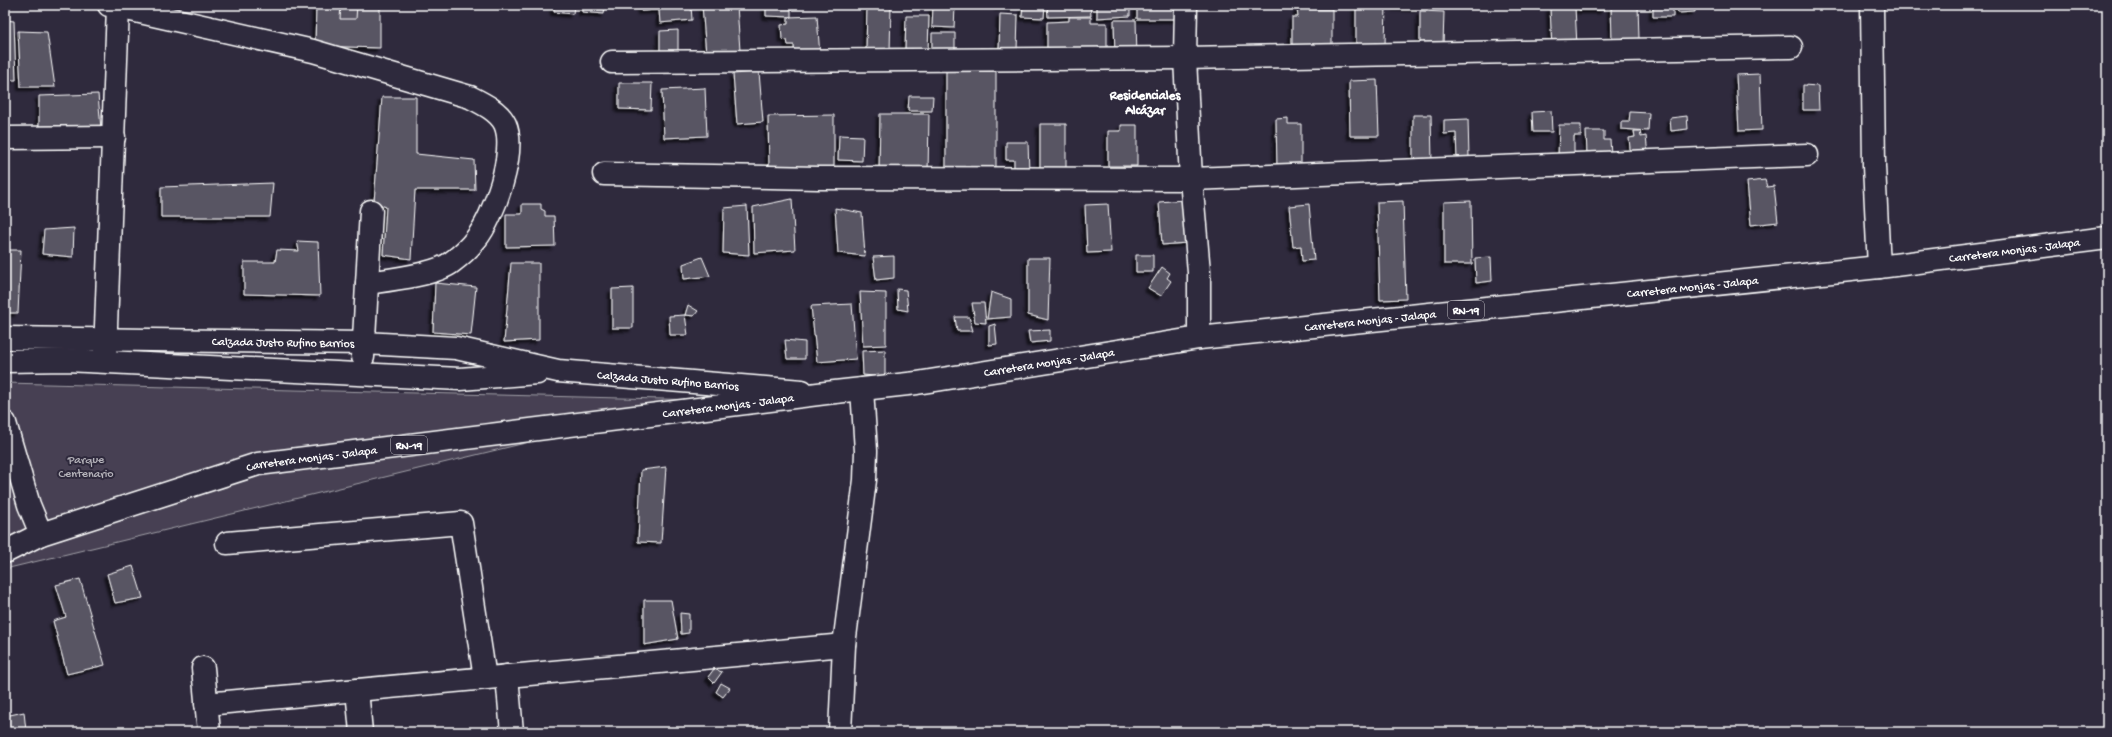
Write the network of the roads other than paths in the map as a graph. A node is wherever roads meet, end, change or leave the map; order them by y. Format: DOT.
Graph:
graph roads {
  1 [pos="1186,5"];
  2 [pos="1872,5"];
  3 [pos="114,6"];
  4 [pos="185,14"];
  5 [pos="1791,48"];
  6 [pos="1186,58"];
  7 [pos="612,62"];
  8 [pos="114,137"];
  9 [pos="5,138"];
  10 [pos="1807,155"];
  11 [pos="604,174"];
  12 [pos="1191,179"];
  13 [pos="371,211"];
  14 [pos="2107,238"];
  15 [pos="1879,267"];
  16 [pos="367,283"];
  17 [pos="5,338"];
  18 [pos="105,338"];
  19 [pos="1199,338"];
  20 [pos="364,343"];
  21 [pos="5,361"];
  22 [pos="105,362"];
  23 [pos="558,371"];
  24 [pos="362,375"];
  25 [pos="862,389"];
  26 [pos="826,393"];
  27 [pos="5,423"];
  28 [pos="41,534"];
  29 [pos="227,543"];
  30 [pos="5,552"];
  31 [pos="844,644"];
  32 [pos="203,668"];
  33 [pos="507,676"];
  34 [pos="485,678"];
  35 [pos="357,690"];
  36 [pos="206,704"];
  37 [pos="209,732"];
  38 [pos="361,732"];
  39 [pos="512,732"];
  40 [pos="840,732"];
  1 -- 6 [label="street"];
  2 -- 15 [label="street"];
  3 -- 4 [label="street"];
  3 -- 8 [label="street"];
  4 -- 16 [label="street"];
  5 -- 6 [label="street"];
  6 -- 7 [label="street"];
  6 -- 12 [label="street"];
  8 -- 9 [label="street"];
  8 -- 18 [label="street"];
  10 -- 12 [label="street"];
  11 -- 12 [label="street"];
  12 -- 19 [label="street"];
  13 -- 16 [label="street"];
  14 -- 15 [label="street, Carretera Monjas - Jalapa / RN-19"];
  15 -- 19 [label="street, Carretera Monjas - Jalapa / RN-19"];
  16 -- 20 [label="street"];
  17 -- 18 [label="street, Calzada Justo Rufino Barrios"];
  18 -- 20 [label="street, Calzada Justo Rufino Barrios"];
  18 -- 22 [label="street"];
  19 -- 25 [label="street, Carretera Monjas - Jalapa / RN-19"];
  20 -- 23 [label="street, Calzada Justo Rufino Barrios"];
  20 -- 24 [label="street"];
  21 -- 22 [label="street, Calzada Justo Rufino Barrios"];
  22 -- 24 [label="street, Calzada Justo Rufino Barrios"];
  23 -- 24 [label="street, Calzada Justo Rufino Barrios"];
  23 -- 26 [label="street, Calzada Justo Rufino Barrios"];
  25 -- 26 [label="street, Carretera Monjas - Jalapa / RN-19"];
  25 -- 31 [label="street"];
  26 -- 28 [label="street, Carretera Monjas - Jalapa / RN-19"];
  27 -- 28 [label="street"];
  28 -- 30 [label="street, Carretera Monjas - Jalapa / RN-19"];
  29 -- 34 [label="street"];
  31 -- 33 [label="street"];
  31 -- 40 [label="street"];
  32 -- 36 [label="street"];
  33 -- 34 [label="street"];
  33 -- 39 [label="street"];
  34 -- 35 [label="street"];
  35 -- 36 [label="street"];
  35 -- 38 [label="street"];
  36 -- 37 [label="street"];
}
